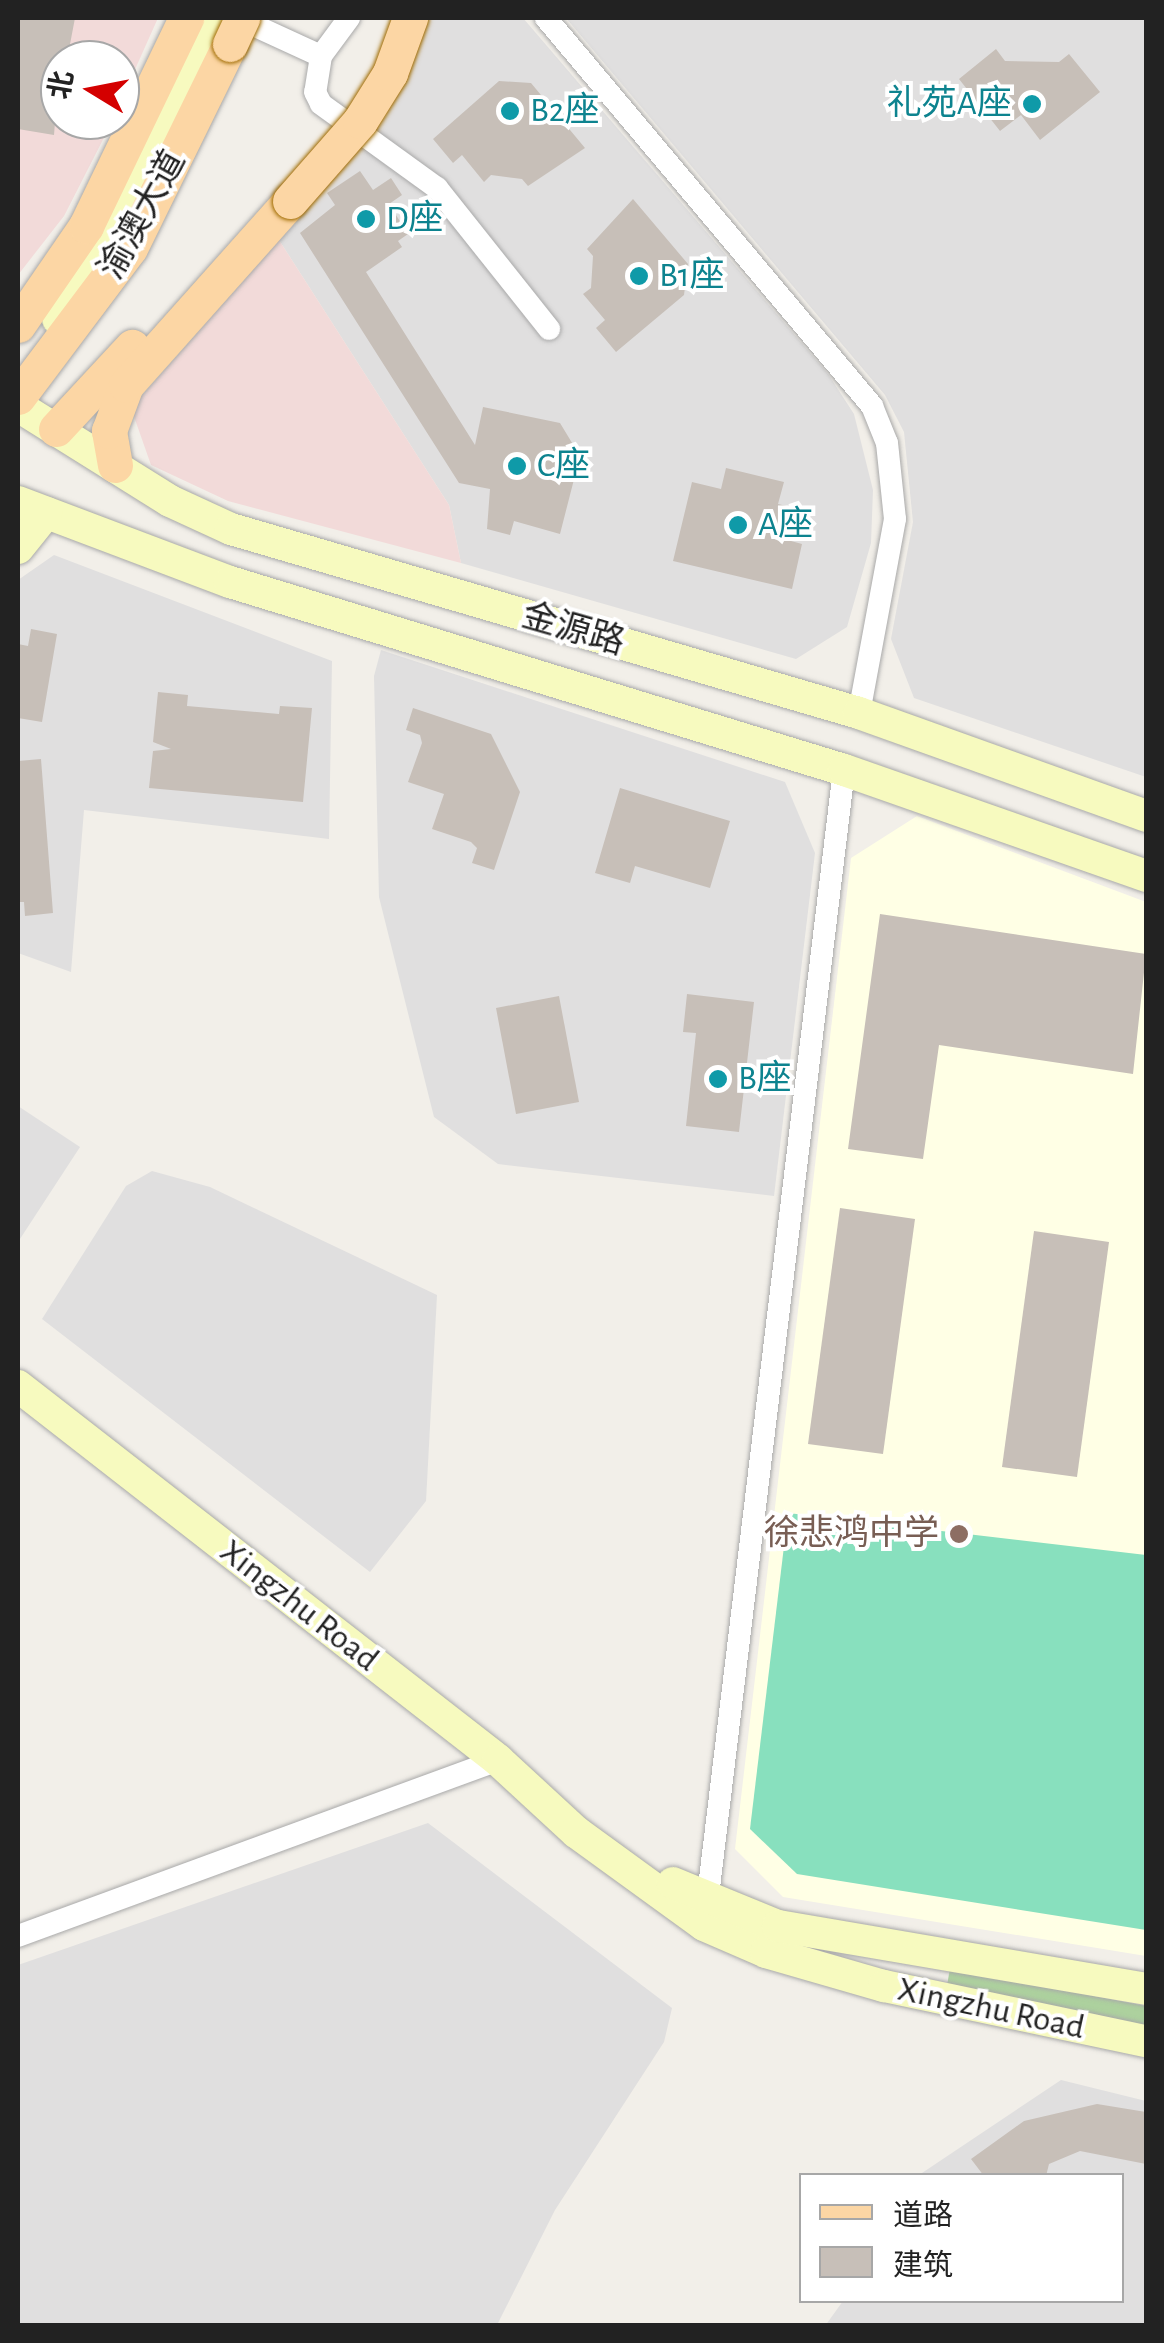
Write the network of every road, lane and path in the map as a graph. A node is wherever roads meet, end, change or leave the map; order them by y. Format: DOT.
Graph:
graph roads {
  1 [pos="186,18"];
  2 [pos="216,18"];
  3 [pos="240,18"];
  4 [pos="349,18"];
  5 [pos="387,18"];
  6 [pos="410,18"];
  7 [pos="546,18"];
  8 [pos="321,56"];
  9 [pos="283,197"];
  10 [pos="18,325"];
  11 [pos="549,329"];
  12 [pos="18,375"];
  13 [pos="18,397"];
  14 [pos="18,406"];
  15 [pos="56,429"];
  16 [pos="114,465"];
  17 [pos="32,507"];
  18 [pos="270,541"];
  19 [pos="18,548"];
  20 [pos="230,582"];
  21 [pos="859,713"];
  22 [pos="844,770"];
  23 [pos="1146,816"];
  24 [pos="1146,876"];
  25 [pos="18,1386"];
  26 [pos="498,1760"];
  27 [pos="706,1913"];
  28 [pos="18,1936"];
  29 [pos="1146,1990"];
  30 [pos="1146,2042"];
  1 -- 10 [label="main road, 渝澳大道"];
  2 -- 12 [label="main road"];
  3 -- 8 [label="street"];
  3 -- 13 [label="main road, 渝澳大道, bridge"];
  4 -- 8 [label="street"];
  5 -- 9 [label="main road"];
  6 -- 9 [label="main road, bridge"];
  7 -- 21 [label="street"];
  8 -- 11 [label="street"];
  9 -- 15 [label="main road"];
  9 -- 16 [label="main road"];
  14 -- 15 [label="main road, 金源路"];
  15 -- 16 [label="main road, 金源路"];
  16 -- 18 [label="main road, 金源路"];
  17 -- 19 [label="main road"];
  17 -- 20 [label="main road, 金源路"];
  18 -- 20 [label="main road"];
  18 -- 21 [label="main road, 金源路"];
  20 -- 22 [label="main road, 金源路"];
  21 -- 23 [label="main road, 金源路"];
  22 -- 24 [label="main road, 金源路"];
  22 -- 27 [label="street"];
  25 -- 26 [label="main road, Xingzhu Road"];
  26 -- 27 [label="main road, Xingzhu Road"];
  26 -- 28 [label="street"];
  27 -- 29 [label="main road, Xingzhu Road"];
  27 -- 30 [label="main road, Xingzhu Road"];
}
